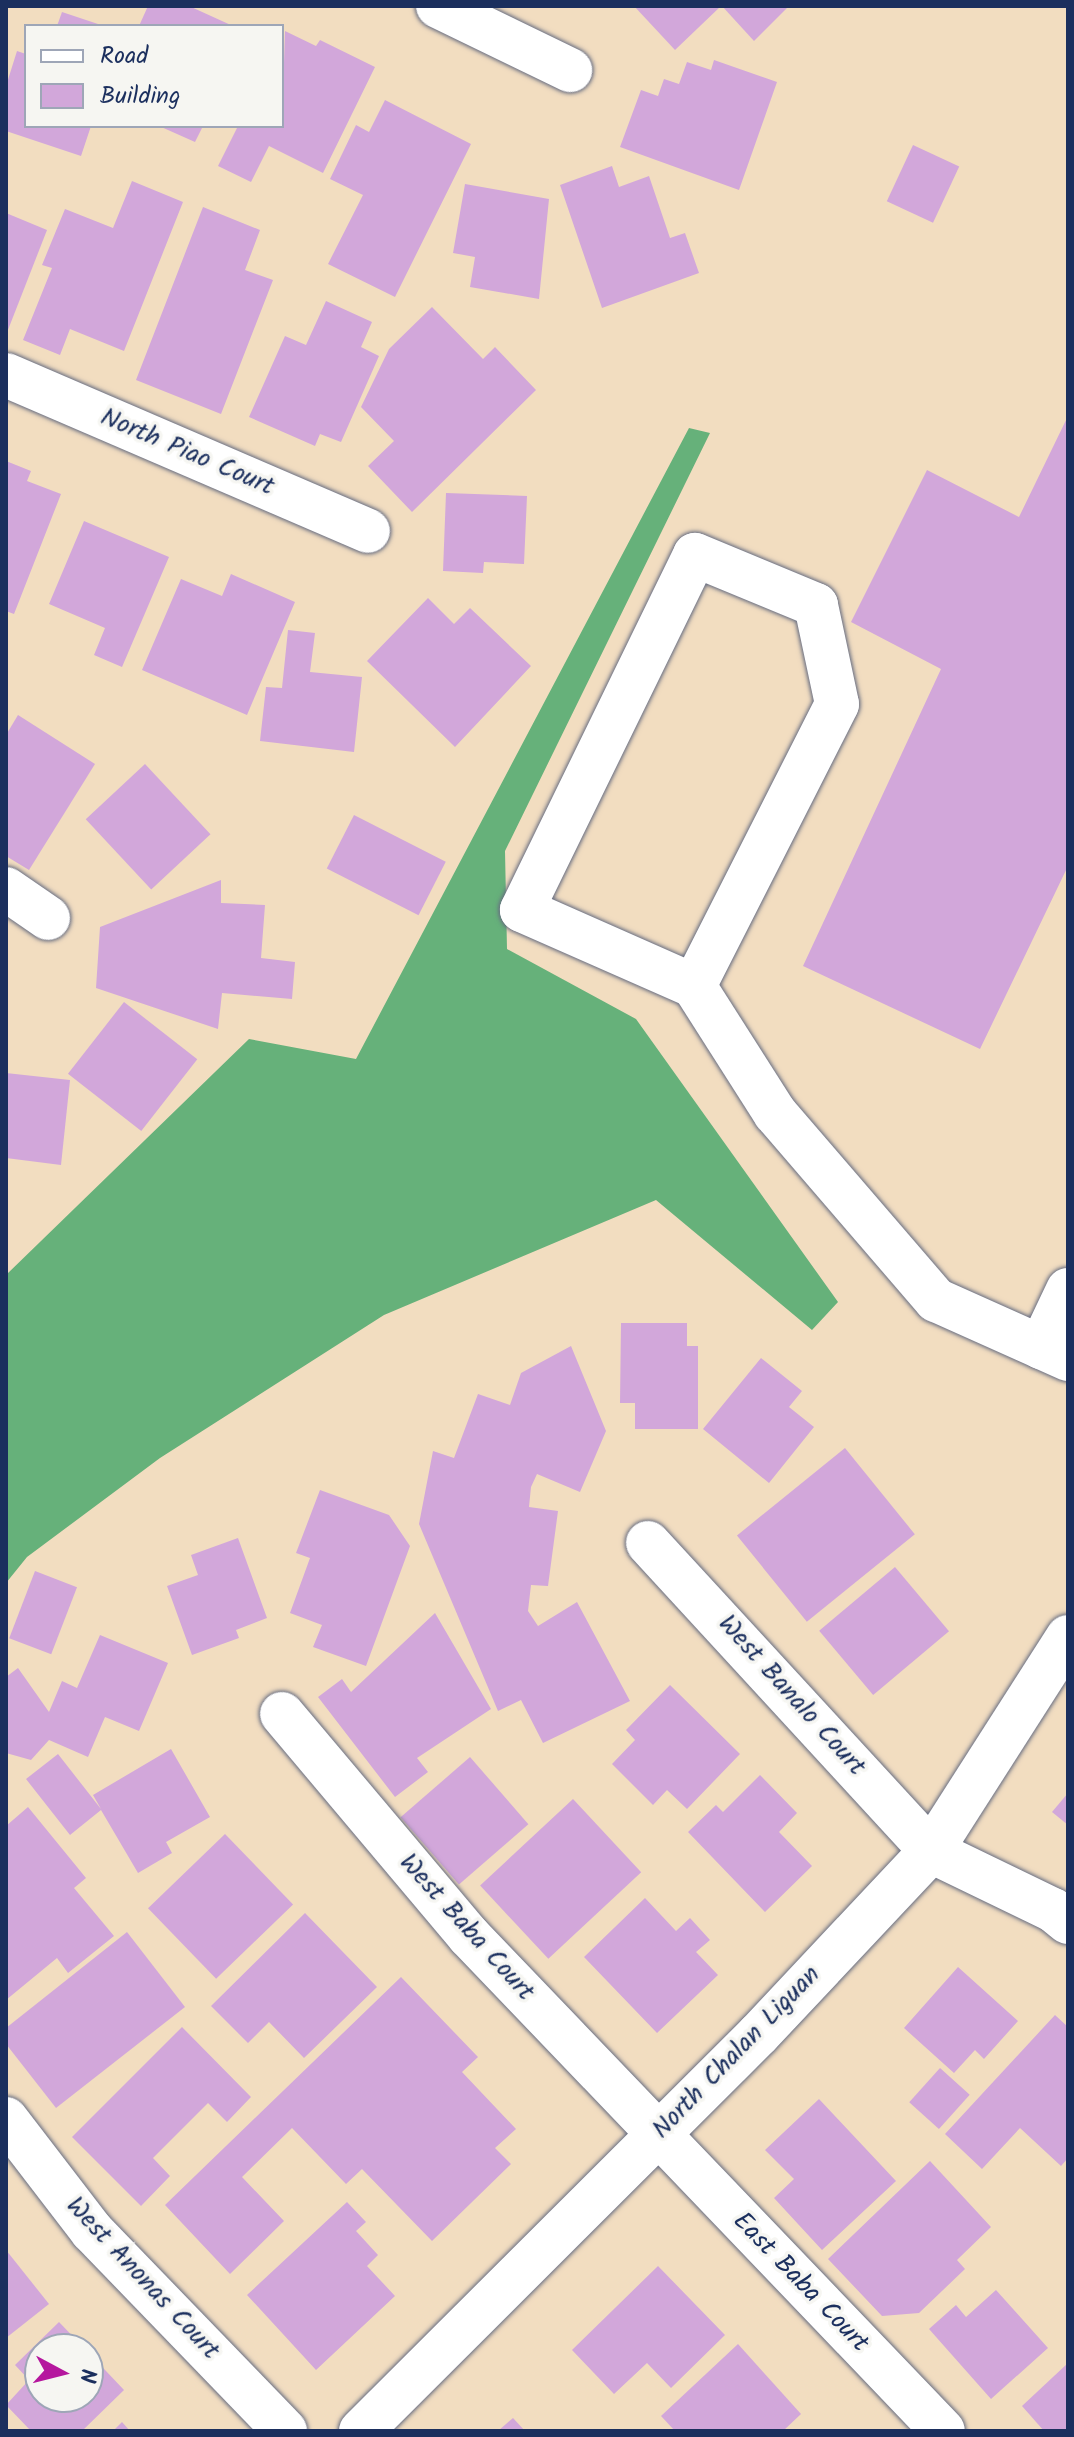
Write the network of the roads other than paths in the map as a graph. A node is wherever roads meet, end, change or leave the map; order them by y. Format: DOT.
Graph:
graph roads {
  1 [pos="438,6"];
  2 [pos="570,70"];
  3 [pos="6,375"];
  4 [pos="368,531"];
  5 [pos="6,889"];
  6 [pos="48,918"];
  7 [pos="694,986"];
  8 [pos="1068,1290"];
  9 [pos="1054,1353"];
  10 [pos="648,1543"];
  11 [pos="1068,1637"];
  12 [pos="282,1714"];
  13 [pos="931,1851"];
  14 [pos="1068,1922"];
  15 [pos="6,2119"];
  16 [pos="657,2135"];
  17 [pos="285,2431"];
  18 [pos="361,2431"];
  19 [pos="943,2431"];
  1 -- 2 [label="street"];
  3 -- 4 [label="street, North Piao Court"];
  5 -- 6 [label="street"];
  7 -- 7 [label="street"];
  7 -- 9 [label="street"];
  8 -- 9 [label="street"];
  10 -- 13 [label="street, West Banalo Court"];
  11 -- 13 [label="street, North Chalan Liguan"];
  12 -- 16 [label="street, West Baba Court"];
  13 -- 14 [label="street"];
  13 -- 16 [label="street, North Chalan Liguan"];
  15 -- 17 [label="street, West Anonas Court"];
  16 -- 18 [label="street, North Chalan Liguan"];
  16 -- 19 [label="street, East Baba Court"];
}
